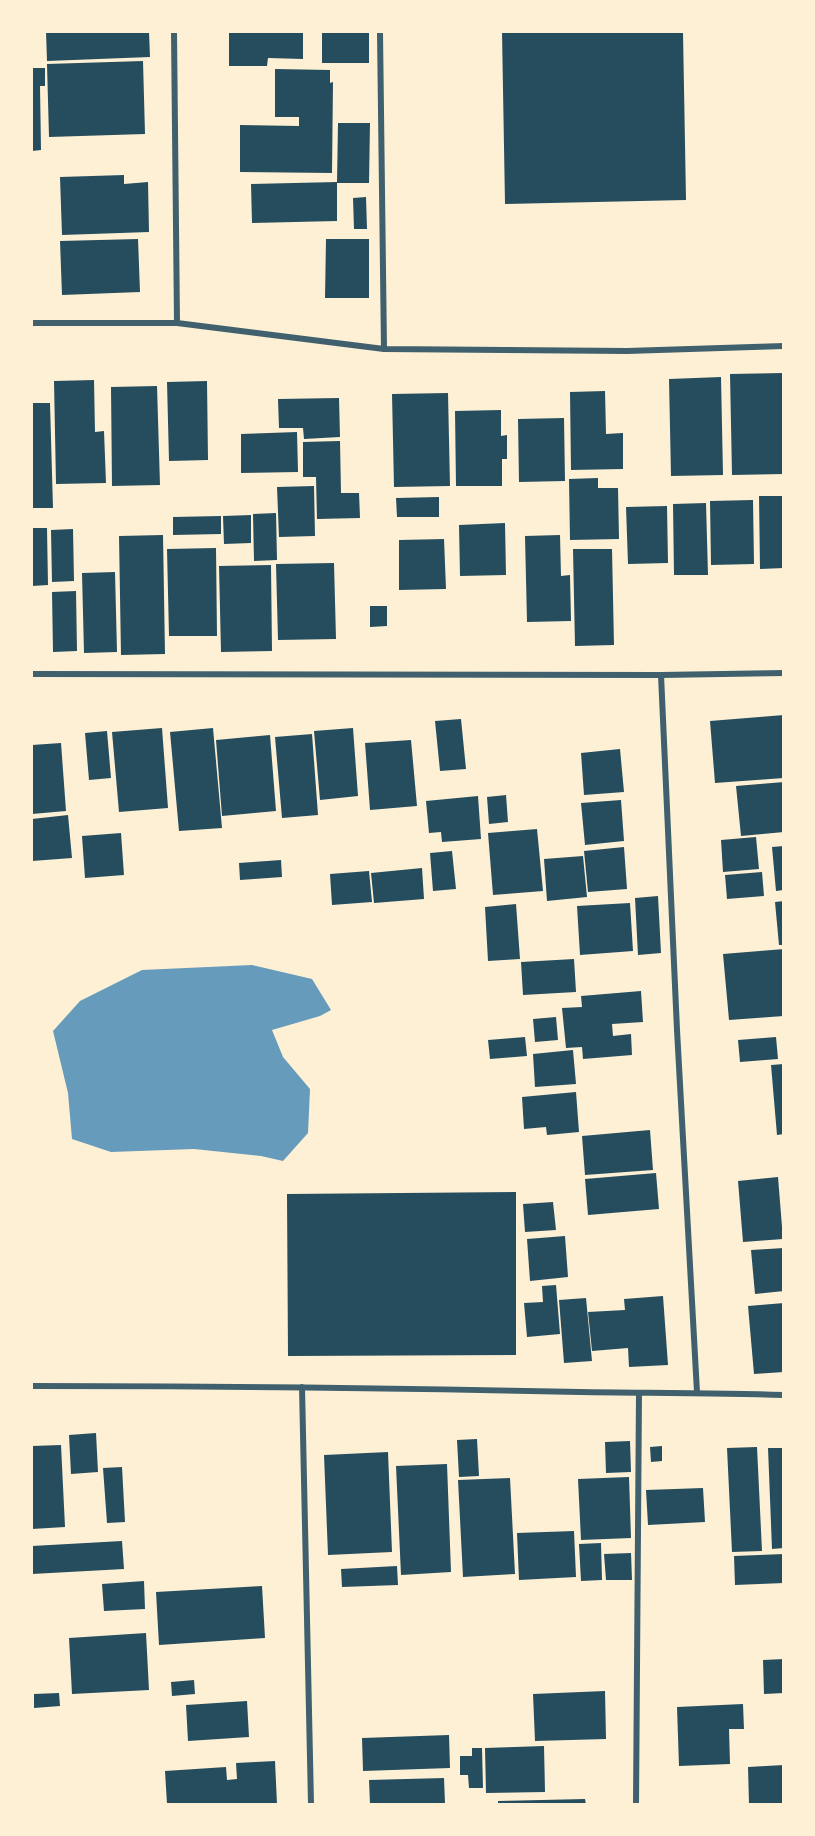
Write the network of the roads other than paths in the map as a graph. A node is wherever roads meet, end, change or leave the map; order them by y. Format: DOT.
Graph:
graph roads {
  1 [pos="174,32"];
  2 [pos="380,32"];
  3 [pos="32,323"];
  4 [pos="177,323"];
  5 [pos="783,346"];
  6 [pos="384,349"];
  7 [pos="783,673"];
  8 [pos="32,674"];
  9 [pos="662,675"];
  10 [pos="32,1386"];
  11 [pos="302,1387"];
  12 [pos="697,1392"];
  13 [pos="639,1393"];
  14 [pos="783,1395"];
  15 [pos="311,1804"];
  16 [pos="636,1804"];
  1 -- 4 [label="street"];
  2 -- 6 [label="street"];
  3 -- 4 [label="street"];
  4 -- 6 [label="street"];
  5 -- 6 [label="street"];
  7 -- 9 [label="street"];
  8 -- 9 [label="street"];
  9 -- 12 [label="street"];
  10 -- 11 [label="street"];
  11 -- 13 [label="street"];
  11 -- 15 [label="street"];
  12 -- 13 [label="street"];
  12 -- 14 [label="street"];
  13 -- 16 [label="street"];
}
